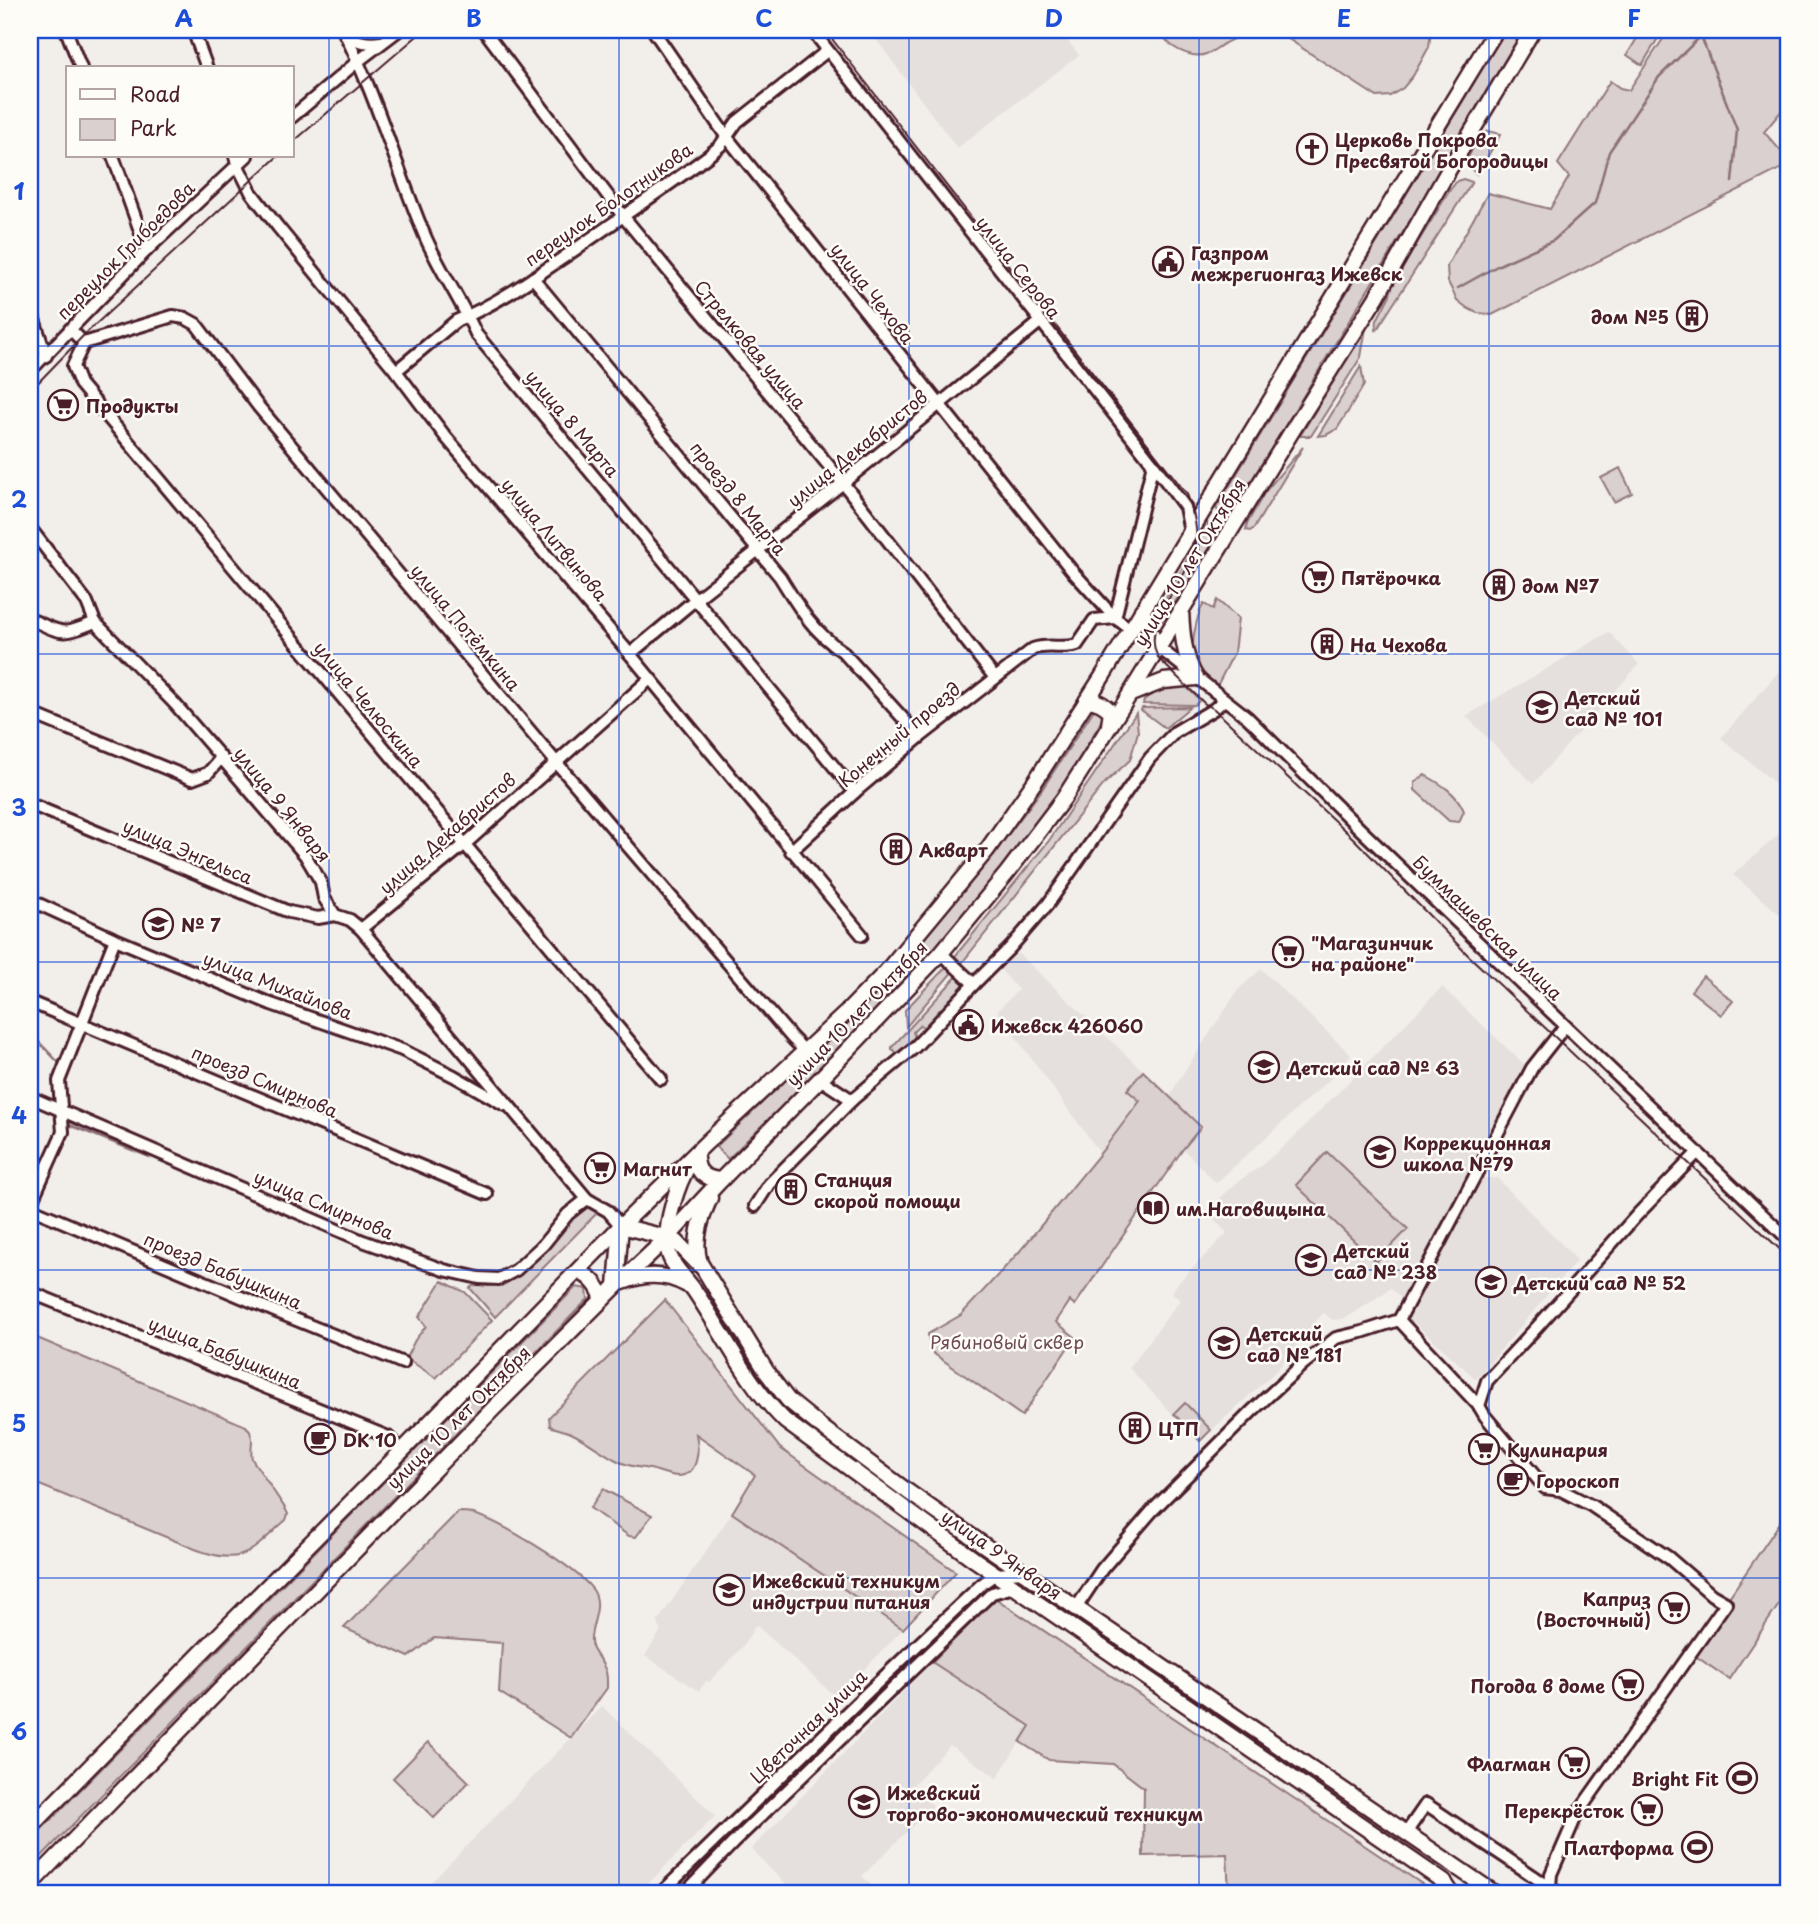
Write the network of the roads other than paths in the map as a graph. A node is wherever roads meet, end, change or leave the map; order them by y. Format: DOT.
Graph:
graph roads {
  1 [pos="66,30"];
  2 [pos="193,30"];
  3 [pos="399,30"];
  4 [pos="484,30"];
  5 [pos="653,30"];
  6 [pos="812,30"];
  7 [pos="1496,30"];
  8 [pos="1533,30"];
  9 [pos="344,32"];
  10 [pos="383,42"];
  11 [pos="350,46"];
  12 [pos="827,51"];
  13 [pos="357,62"];
  14 [pos="80,66"];
  15 [pos="206,66"];
  16 [pos="339,78"];
  17 [pos="294,115"];
  18 [pos="726,136"];
  19 [pos="114,158"];
  20 [pos="236,160"];
  21 [pos="623,216"];
  22 [pos="147,250"];
  23 [pos="533,278"];
  24 [pos="30,307"];
  25 [pos="468,316"];
  26 [pos="1040,323"];
  27 [pos="70,329"];
  28 [pos="84,343"];
  29 [pos="46,356"];
  30 [pos="30,371"];
  31 [pos="396,371"];
  32 [pos="939,404"];
  33 [pos="1153,464"];
  34 [pos="843,483"];
  35 [pos="30,527"];
  36 [pos="1191,531"];
  37 [pos="758,549"];
  38 [pos="696,598"];
  39 [pos="1142,610"];
  40 [pos="1181,610"];
  41 [pos="1115,618"];
  42 [pos="30,619"];
  43 [pos="94,622"];
  44 [pos="1131,629"];
  45 [pos="1158,647"];
  46 [pos="630,654"];
  47 [pos="995,678"];
  48 [pos="1196,678"];
  49 [pos="650,679"];
  50 [pos="1130,695"];
  51 [pos="1087,700"];
  52 [pos="1224,700"];
  53 [pos="30,713"];
  54 [pos="1110,726"];
  55 [pos="920,737"];
  56 [pos="221,758"];
  57 [pos="556,762"];
  58 [pos="855,792"];
  59 [pos="30,804"];
  60 [pos="464,845"];
  61 [pos="791,850"];
  62 [pos="30,900"];
  63 [pos="335,915"];
  64 [pos="360,929"];
  65 [pos="862,936"];
  66 [pos="115,939"];
  67 [pos="941,953"];
  68 [pos="974,984"];
  69 [pos="30,1002"];
  70 [pos="82,1024"];
  71 [pos="1565,1026"];
  72 [pos="805,1051"];
  73 [pos="661,1079"];
  74 [pos="820,1079"];
  75 [pos="30,1097"];
  76 [pos="852,1100"];
  77 [pos="511,1108"];
  78 [pos="61,1110"];
  79 [pos="695,1153"];
  80 [pos="1697,1153"];
  81 [pos="720,1180"];
  82 [pos="487,1194"];
  83 [pos="587,1199"];
  84 [pos="755,1206"];
  85 [pos="30,1207"];
  86 [pos="621,1226"];
  87 [pos="667,1237"];
  88 [pos="1788,1239"];
  89 [pos="702,1269"];
  90 [pos="578,1271"];
  91 [pos="616,1286"];
  92 [pos="693,1289"];
  93 [pos="30,1292"];
  94 [pos="603,1299"];
  95 [pos="1399,1320"];
  96 [pos="402,1363"];
  97 [pos="1479,1406"];
  98 [pos="402,1451"];
  99 [pos="991,1550"];
  100 [pos="975,1560"];
  101 [pos="1023,1572"];
  102 [pos="996,1574"];
  103 [pos="982,1584"];
  104 [pos="1014,1587"];
  105 [pos="992,1593"];
  106 [pos="1076,1608"];
  107 [pos="870,1689"];
  108 [pos="882,1700"];
  109 [pos="30,1828"];
  110 [pos="722,1832"];
  111 [pos="1406,1833"];
  112 [pos="733,1843"];
  113 [pos="30,1885"];
  114 [pos="1555,1891"];
  115 [pos="660,1894"];
  116 [pos="684,1894"];
  117 [pos="1452,1894"];
  118 [pos="1496,1894"];
  1 -- 14 [label="street"];
  2 -- 15 [label="street"];
  3 -- 10 [label="street"];
  4 -- 21 [label="street, Стрелковая улица"];
  5 -- 18 [label="street, улица Чехова"];
  6 -- 12 [label="street, улица Серова"];
  7 -- 36 [label="main road, улица 10 лет Октября"];
  8 -- 40 [label="main road, улица 10 лет Октября"];
  9 -- 10 [label="street"];
  9 -- 11 [label="street, улица 8 Марта"];
  10 -- 13 [label="street"];
  11 -- 13 [label="street, улица 8 Марта"];
  11 -- 16 [label="street"];
  12 -- 18 [label="street, переулок Болотникова"];
  12 -- 26 [label="street, улица Серова"];
  13 -- 16 [label="street"];
  13 -- 25 [label="street, улица 8 Марта"];
  16 -- 17 [label="street"];
  18 -- 21 [label="street, переулок Болотникова"];
  18 -- 32 [label="street, улица Чехова"];
  19 -- 22 [label="street"];
  20 -- 22 [label="street, переулок Грибоедова"];
  20 -- 31 [label="street, улица Литвинова"];
  21 -- 23 [label="street, переулок Болотникова"];
  21 -- 34 [label="street, Стрелковая улица"];
  22 -- 27 [label="street, переулок Грибоедова"];
  23 -- 25 [label="street, переулок Болотникова"];
  23 -- 37 [label="street, проезд 8 Марта"];
  24 -- 29 [label="street"];
  25 -- 31 [label="street, переулок Болотникова"];
  25 -- 38 [label="street, улица 8 Марта"];
  26 -- 32 [label="street, улица Декабристов"];
  26 -- 33 [label="street, улица Серова"];
  27 -- 28 [label="street"];
  27 -- 29 [label="street, переулок Грибоедова"];
  28 -- 57 [label="street, улица Потёмкина"];
  28 -- 60 [label="street, улица Челюскина"];
  29 -- 30 [label="street, переулок Грибоедова"];
  31 -- 46 [label="street, улица Литвинова"];
  32 -- 34 [label="street, улица Декабристов"];
  32 -- 41 [label="street, улица Чехова"];
  33 -- 36 [label="street, улица Серова"];
  33 -- 41 [label="street"];
  34 -- 37 [label="street, улица Декабристов"];
  34 -- 47 [label="street, Стрелковая улица"];
  35 -- 43 [label="street, улица 9 Января"];
  36 -- 39 [label="main road, улица 10 лет Октября"];
  37 -- 38 [label="street, улица Декабристов"];
  37 -- 55 [label="street, проезд 8 Марта"];
  38 -- 46 [label="street, улица Декабристов"];
  38 -- 58 [label="street, улица 8 Марта"];
  39 -- 44 [label="main road, улица 10 лет Октября"];
  39 -- 45 [label="main road"];
  40 -- 45 [label="main road, улица 10 лет Октября"];
  40 -- 48 [label="main road"];
  41 -- 44 [label="street, улица Чехова"];
  41 -- 47 [label="street, Конечный проезд"];
  42 -- 43 [label="street"];
  43 -- 56 [label="street, улица 9 Января"];
  44 -- 51 [label="main road, улица 10 лет Октября"];
  45 -- 48 [label="street, Буммашевская улица"];
  45 -- 50 [label="main road, улица 10 лет Октября"];
  46 -- 49 [label="street, улица Литвинова"];
  47 -- 55 [label="street, Конечный проезд"];
  48 -- 50 [label="main road"];
  48 -- 52 [label="street, Буммашевская улица"];
  49 -- 57 [label="street, улица Декабристов"];
  49 -- 61 [label="street, улица Литвинова"];
  50 -- 54 [label="main road, улица 10 лет Октября"];
  51 -- 54 [label="main road"];
  51 -- 72 [label="main road, улица 10 лет Октября"];
  52 -- 68 [label="street"];
  52 -- 71 [label="street, Буммашевская улица"];
  53 -- 56 [label="street"];
  54 -- 67 [label="main road, улица 10 лет Октября"];
  55 -- 58 [label="street, Конечный проезд"];
  56 -- 63 [label="street, улица 9 Января"];
  57 -- 60 [label="street, улица Декабристов"];
  57 -- 72 [label="street, улица Потёмкина"];
  58 -- 61 [label="street, Конечный проезд"];
  59 -- 63 [label="street, улица Энгельса"];
  60 -- 64 [label="street, улица Декабристов"];
  60 -- 73 [label="street, улица Челюскина"];
  61 -- 65 [label="street, улица Литвинова"];
  62 -- 66 [label="street, улица Михайлова"];
  63 -- 64 [label="street"];
  64 -- 77 [label="street"];
  66 -- 70 [label="street"];
  66 -- 77 [label="street, улица Михайлова"];
  67 -- 68 [label="street"];
  67 -- 74 [label="main road, улица 10 лет Октября"];
  68 -- 76 [label="street"];
  69 -- 70 [label="street, проезд Смирнова"];
  70 -- 78 [label="street"];
  70 -- 82 [label="street, проезд Смирнова"];
  71 -- 80 [label="street, Буммашевская улица"];
  71 -- 95 [label="street"];
  72 -- 79 [label="main road, улица 10 лет Октября"];
  74 -- 76 [label="street"];
  74 -- 81 [label="main road, улица 10 лет Октября"];
  75 -- 78 [label="street, улица Смирнова"];
  76 -- 84 [label="street"];
  77 -- 83 [label="street"];
  78 -- 83 [label="street, улица Смирнова"];
  78 -- 85 [label="street"];
  79 -- 81 [label="main road"];
  79 -- 86 [label="main road, улица 10 лет Октября"];
  79 -- 87 [label="main road, улица 9 Января"];
  80 -- 88 [label="street, Буммашевская улица"];
  80 -- 97 [label="street"];
  81 -- 87 [label="main road, улица 10 лет Октября"];
  81 -- 89 [label="main road, улица 9 Января"];
  83 -- 86 [label="street"];
  85 -- 96 [label="street, проезд Бабушкина"];
  86 -- 87 [label="main road"];
  86 -- 90 [label="main road, улица 10 лет Октября"];
  86 -- 91 [label="main road"];
  87 -- 89 [label="main road"];
  87 -- 91 [label="main road, улица 10 лет Октября"];
  87 -- 92 [label="main road, улица 9 Января"];
  89 -- 99 [label="main road, улица 9 Января"];
  90 -- 94 [label="main road"];
  90 -- 98 [label="main road, улица 10 лет Октября"];
  91 -- 92 [label="main road"];
  91 -- 94 [label="main road, улица 10 лет Октября"];
  92 -- 100 [label="main road, улица 9 Января"];
  93 -- 98 [label="street, улица Бабушкина"];
  94 -- 113 [label="main road, улица 10 лет Октября"];
  95 -- 97 [label="street"];
  95 -- 106 [label="street"];
  97 -- 114 [label="street"];
  98 -- 109 [label="main road, улица 10 лет Октября"];
  99 -- 101 [label="main road, улица 9 Января"];
  99 -- 102 [label="street"];
  100 -- 102 [label="main road, улица 9 Января"];
  100 -- 103 [label="street"];
  101 -- 102 [label="street"];
  101 -- 106 [label="main road, улица 9 Января"];
  102 -- 103 [label="street, Цветочная улица"];
  102 -- 104 [label="main road, улица 9 Января"];
  102 -- 105 [label="street"];
  103 -- 107 [label="street, Цветочная улица"];
  104 -- 105 [label="street"];
  104 -- 117 [label="main road, улица 9 Января"];
  105 -- 108 [label="street, Цветочная улица"];
  106 -- 111 [label="main road, улица 9 Января"];
  107 -- 108 [label="street"];
  107 -- 110 [label="street, Цветочная улица"];
  108 -- 112 [label="street, Цветочная улица"];
  110 -- 112 [label="street"];
  110 -- 115 [label="street, Цветочная улица"];
  111 -- 114 [label="street"];
  111 -- 118 [label="main road, улица 9 Января"];
  112 -- 116 [label="street, Цветочная улица"];
}
